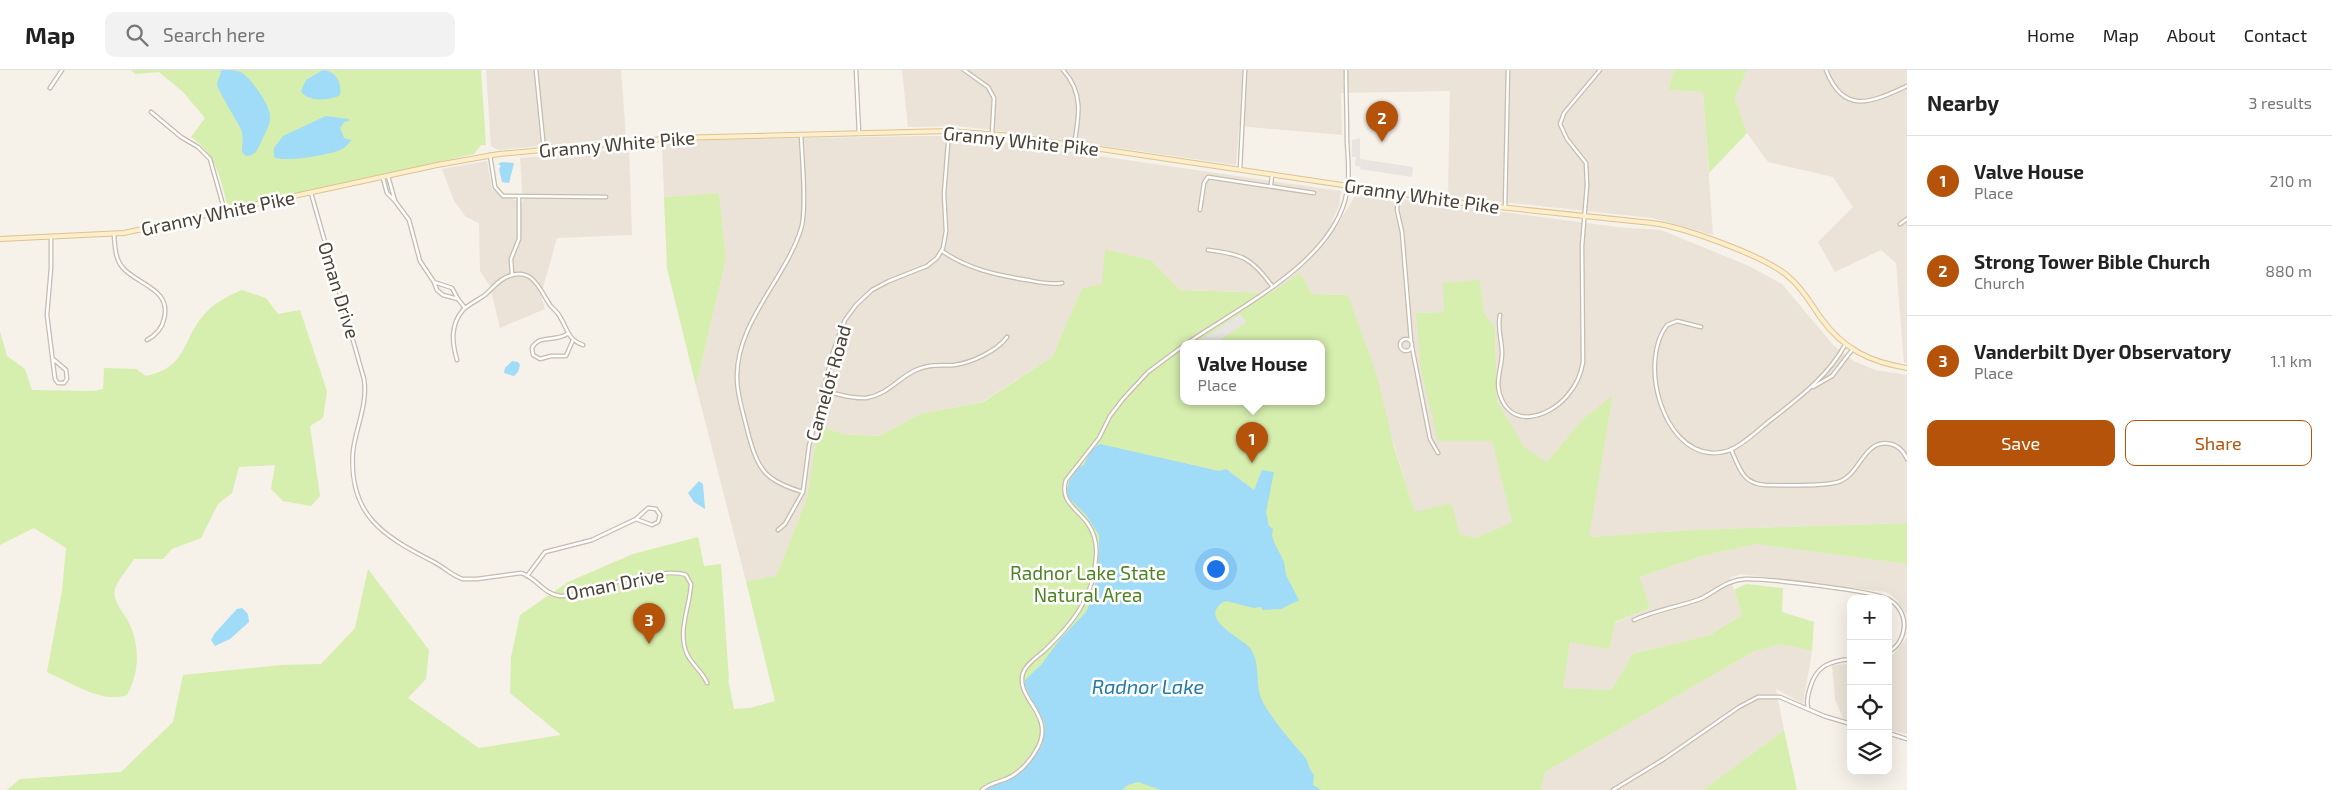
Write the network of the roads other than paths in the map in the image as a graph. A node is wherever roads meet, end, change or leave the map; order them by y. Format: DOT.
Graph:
graph roads {
  1 [pos="62,70"];
  2 [pos="536,70"];
  3 [pos="856,70"];
  4 [pos="964,70"];
  5 [pos="1063,70"];
  6 [pos="1244,70"];
  7 [pos="1346,70"];
  8 [pos="1508,70"];
  9 [pos="1600,70"];
  10 [pos="1826,70"];
  11 [pos="1907,86"];
  12 [pos="50,88"];
  13 [pos="151,112"];
  14 [pos="949,131"];
  15 [pos="859,134"];
  16 [pos="992,134"];
  17 [pos="801,135"];
  18 [pos="1074,145"];
  19 [pos="544,150"];
  20 [pos="490,155"];
  21 [pos="1240,169"];
  22 [pos="1272,174"];
  23 [pos="388,176"];
  24 [pos="383,178"];
  25 [pos="1271,186"];
  26 [pos="1348,186"];
  27 [pos="1314,192"];
  28 [pos="311,193"];
  29 [pos="1398,194"];
  30 [pos="519,197"];
  31 [pos="606,197"];
  32 [pos="395,201"];
  33 [pos="1505,208"];
  34 [pos="1200,210"];
  35 [pos="225,212"];
  36 [pos="1583,217"];
  37 [pos="1907,219"];
  38 [pos="1900,224"];
  39 [pos="114,234"];
  40 [pos="51,238"];
  41 [pos="0,239"];
  42 [pos="1208,250"];
  43 [pos="942,251"];
  44 [pos="512,275"];
  45 [pos="434,282"];
  46 [pos="1062,283"];
  47 [pos="1272,286"];
  48 [pos="458,299"];
  49 [pos="466,308"];
  50 [pos="1500,315"];
  51 [pos="1701,327"];
  52 [pos="567,334"];
  53 [pos="1008,337"];
  54 [pos="147,340"];
  55 [pos="573,340"];
  56 [pos="1192,340"];
  57 [pos="1412,341"];
  58 [pos="583,345"];
  59 [pos="1845,345"];
  60 [pos="1412,347"];
  61 [pos="1180,349"];
  62 [pos="1852,350"];
  63 [pos="53,359"];
  64 [pos="457,360"];
  65 [pos="1907,368"];
  66 [pos="1812,387"];
  67 [pos="824,391"];
  68 [pos="1732,450"];
  69 [pos="1438,453"];
  70 [pos="1907,459"];
  71 [pos="803,492"];
  72 [pos="636,519"];
  73 [pos="778,530"];
  74 [pos="528,576"];
  75 [pos="1634,620"];
  76 [pos="1892,648"];
  77 [pos="1847,660"];
  78 [pos="707,683"];
  79 [pos="1808,709"];
  80 [pos="1847,723"];
  81 [pos="1892,734"];
  82 [pos="1907,739"];
  83 [pos="982,790"];
  84 [pos="1613,790"];
  1 -- 12 [label="street"];
  2 -- 19 [label="street"];
  3 -- 15 [label="street"];
  4 -- 16 [label="street"];
  5 -- 18 [label="street"];
  6 -- 21 [label="street"];
  7 -- 26 [label="street"];
  8 -- 33 [label="street"];
  9 -- 36 [label="street"];
  10 -- 11 [label="street"];
  13 -- 35 [label="street"];
  14 -- 15 [label="main road, Granny White Pike"];
  14 -- 16 [label="main road, Granny White Pike"];
  14 -- 43 [label="street"];
  15 -- 17 [label="main road, Granny White Pike"];
  16 -- 18 [label="main road, Granny White Pike"];
  17 -- 19 [label="main road, Granny White Pike"];
  17 -- 71 [label="street"];
  18 -- 21 [label="main road, Granny White Pike"];
  19 -- 20 [label="main road, Granny White Pike"];
  20 -- 23 [label="main road, Granny White Pike"];
  20 -- 30 [label="street"];
  21 -- 22 [label="main road, Granny White Pike"];
  22 -- 25 [label="street"];
  22 -- 26 [label="main road, Granny White Pike"];
  23 -- 24 [label="main road, Granny White Pike"];
  23 -- 32 [label="street"];
  24 -- 28 [label="main road, Granny White Pike"];
  24 -- 32 [label="street"];
  25 -- 27 [label="street"];
  25 -- 34 [label="street"];
  26 -- 29 [label="main road, Granny White Pike"];
  26 -- 47 [label="street"];
  28 -- 35 [label="main road, Granny White Pike"];
  28 -- 74 [label="street, Oman Drive"];
  29 -- 33 [label="main road, Granny White Pike"];
  29 -- 57 [label="street"];
  30 -- 31 [label="street"];
  30 -- 44 [label="street"];
  32 -- 45 [label="street"];
  33 -- 36 [label="main road, Granny White Pike"];
  35 -- 39 [label="main road, Granny White Pike"];
  36 -- 50 [label="street"];
  36 -- 59 [label="main road, Granny White Pike"];
  37 -- 38 [label="street"];
  39 -- 40 [label="main road, Granny White Pike"];
  39 -- 54 [label="street"];
  40 -- 41 [label="main road, Granny White Pike"];
  40 -- 63 [label="street"];
  42 -- 47 [label="street"];
  43 -- 46 [label="street"];
  43 -- 67 [label="street, Camelot Road"];
  44 -- 49 [label="street"];
  44 -- 52 [label="street"];
  45 -- 48 [label="street"];
  45 -- 48 [label="street"];
  47 -- 56 [label="street"];
  48 -- 49 [label="street"];
  49 -- 64 [label="street"];
  51 -- 68 [label="street"];
  52 -- 55 [label="street"];
  52 -- 55 [label="street"];
  53 -- 67 [label="street"];
  55 -- 58 [label="street"];
  57 -- 60 [label="street"];
  57 -- 60 [label="street"];
  59 -- 62 [label="main road, Granny White Pike"];
  59 -- 66 [label="street"];
  60 -- 69 [label="street"];
  61 -- 83 [label="street"];
  62 -- 65 [label="main road, Granny White Pike"];
  62 -- 66 [label="street"];
  63 -- 63 [label="street"];
  66 -- 68 [label="street"];
  67 -- 71 [label="street, Camelot Road"];
  68 -- 70 [label="street"];
  71 -- 73 [label="street, Camelot Road"];
  72 -- 72 [label="street"];
  72 -- 74 [label="street"];
  74 -- 78 [label="street, Oman Drive"];
  75 -- 76 [label="street"];
  77 -- 79 [label="street"];
  79 -- 80 [label="street"];
  79 -- 84 [label="street"];
  81 -- 82 [label="street"];
}
